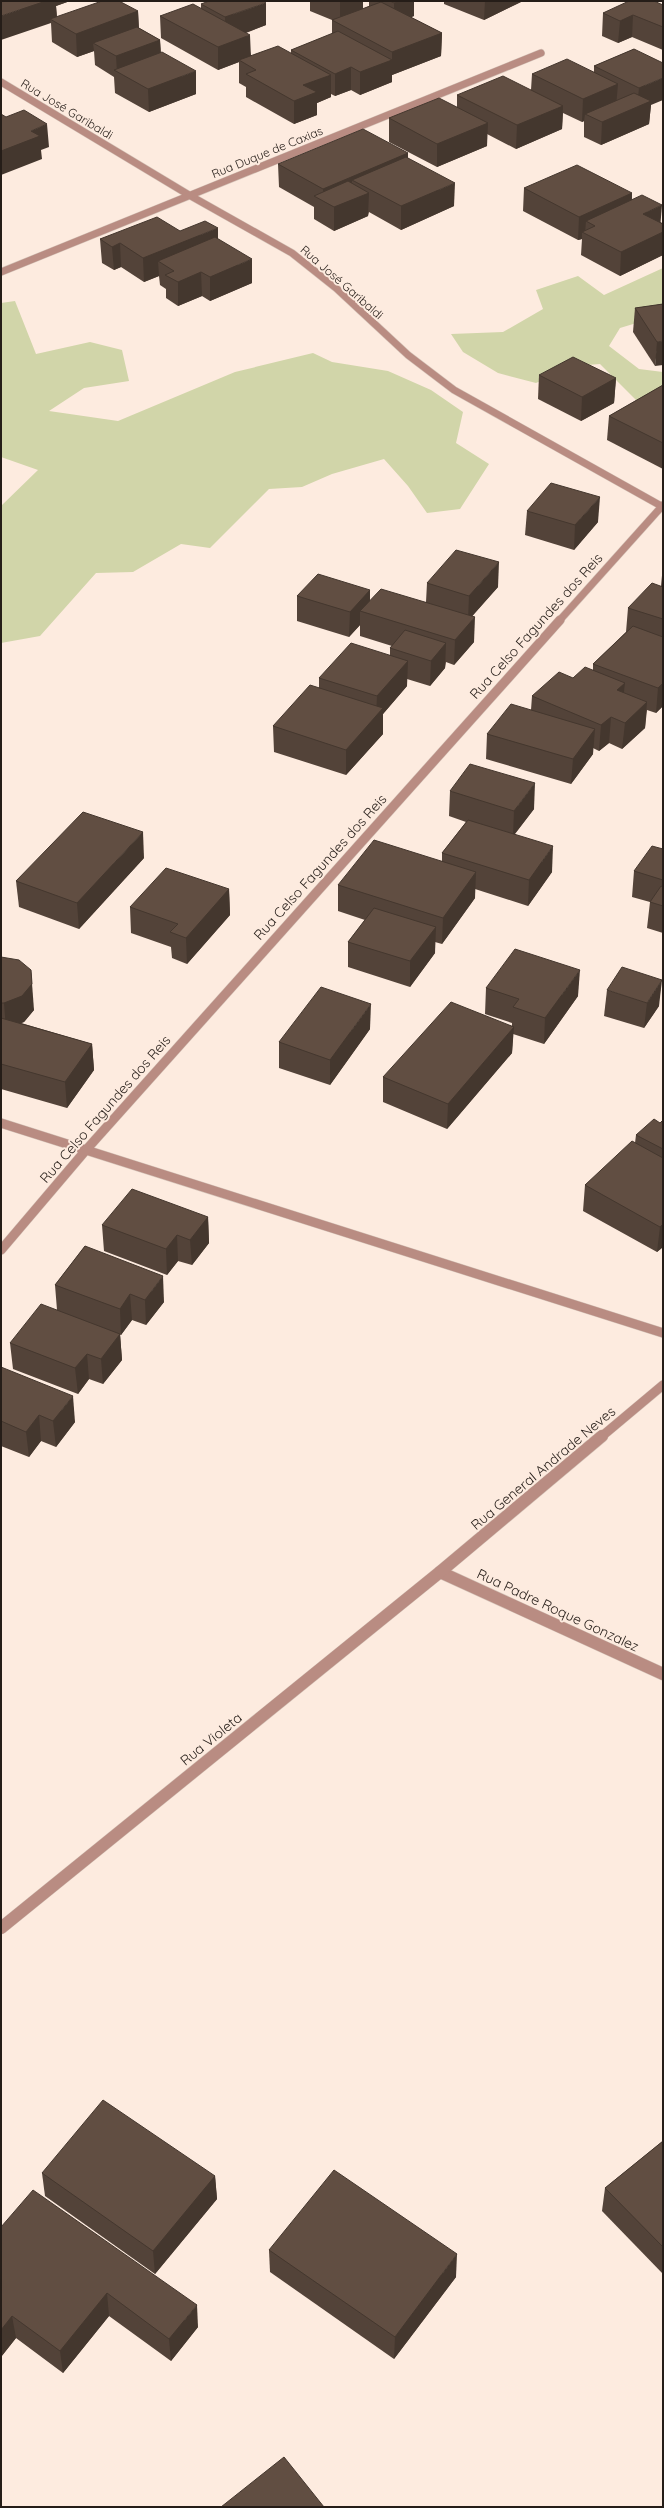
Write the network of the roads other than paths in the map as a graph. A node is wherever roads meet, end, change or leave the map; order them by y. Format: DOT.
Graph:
graph roads {
  1 [pos="541,53"];
  2 [pos="1,82"];
  3 [pos="189,196"];
  4 [pos="1,272"];
  5 [pos="663,506"];
  6 [pos="1,1123"];
  7 [pos="86,1150"];
  8 [pos="1,1250"];
  9 [pos="663,1333"];
  10 [pos="663,1385"];
  11 [pos="440,1572"];
  12 [pos="663,1674"];
  13 [pos="1,1928"];
  1 -- 3 [label="street, Rua Duque de Caxias"];
  2 -- 3 [label="street, Rua José Garibaldi"];
  3 -- 4 [label="street, Rua Duque de Caxias"];
  3 -- 5 [label="street, Rua José Garibaldi"];
  5 -- 7 [label="street, Rua Celso Fagundes dos Reis"];
  6 -- 7 [label="street"];
  7 -- 8 [label="street, Rua Celso Fagundes dos Reis"];
  7 -- 9 [label="street"];
  10 -- 11 [label="street, Rua General Andrade Neves"];
  11 -- 12 [label="street, Rua Padre Roque Gonzalez"];
  11 -- 13 [label="street, Rua Violeta"];
}
